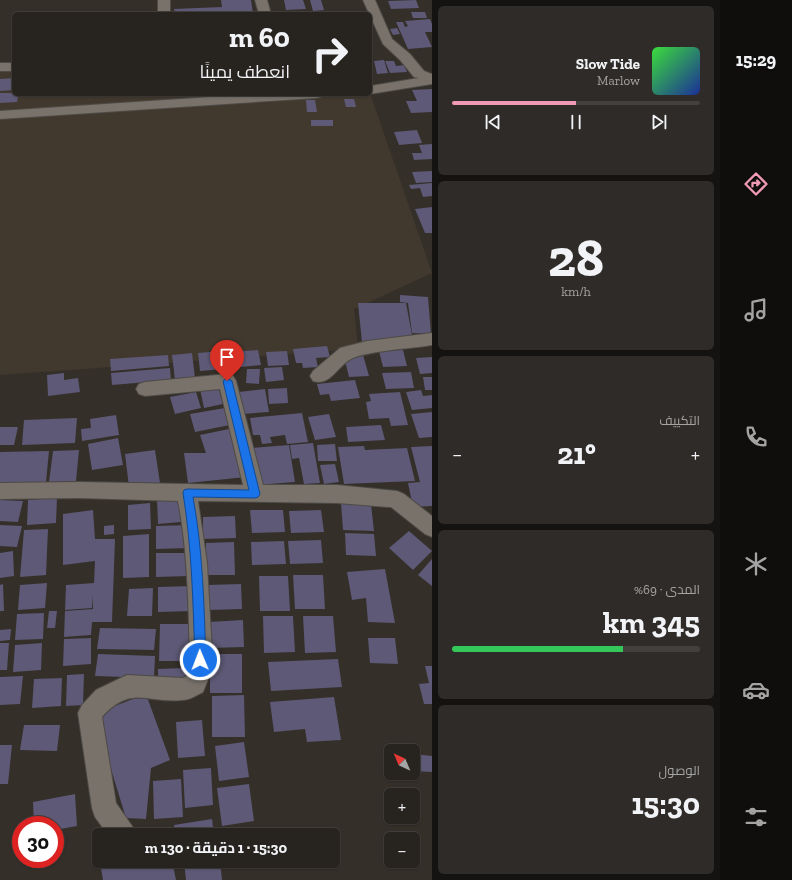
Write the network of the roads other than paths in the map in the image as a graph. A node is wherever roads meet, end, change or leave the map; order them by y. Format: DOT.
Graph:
graph roads {
  1 [pos="164,0"];
  2 [pos="261,0"];
  3 [pos="369,0"];
  4 [pos="164,12"];
  5 [pos="264,12"];
  6 [pos="0,67"];
  7 [pos="12,67"];
  8 [pos="372,78"];
  9 [pos="432,79"];
  10 [pos="391,87"];
  11 [pos="372,90"];
  12 [pos="286,96"];
  13 [pos="0,115"];
  14 [pos="432,339"];
  15 [pos="319,376"];
  16 [pos="145,389"];
  17 [pos="0,491"];
  18 [pos="187,493"];
  19 [pos="255,494"];
  20 [pos="432,528"];
  21 [pos="118,828"];
  1 -- 4 [label="street"];
  2 -- 5 [label="street"];
  3 -- 9 [label="street"];
  6 -- 7 [label="street"];
  8 -- 10 [label="street"];
  9 -- 10 [label="street"];
  10 -- 11 [label="street"];
  12 -- 13 [label="street"];
  14 -- 15 [label="street"];
  16 -- 19 [label="street"];
  17 -- 18 [label="street"];
  18 -- 19 [label="street"];
  18 -- 21 [label="street"];
  19 -- 20 [label="street"];
}
